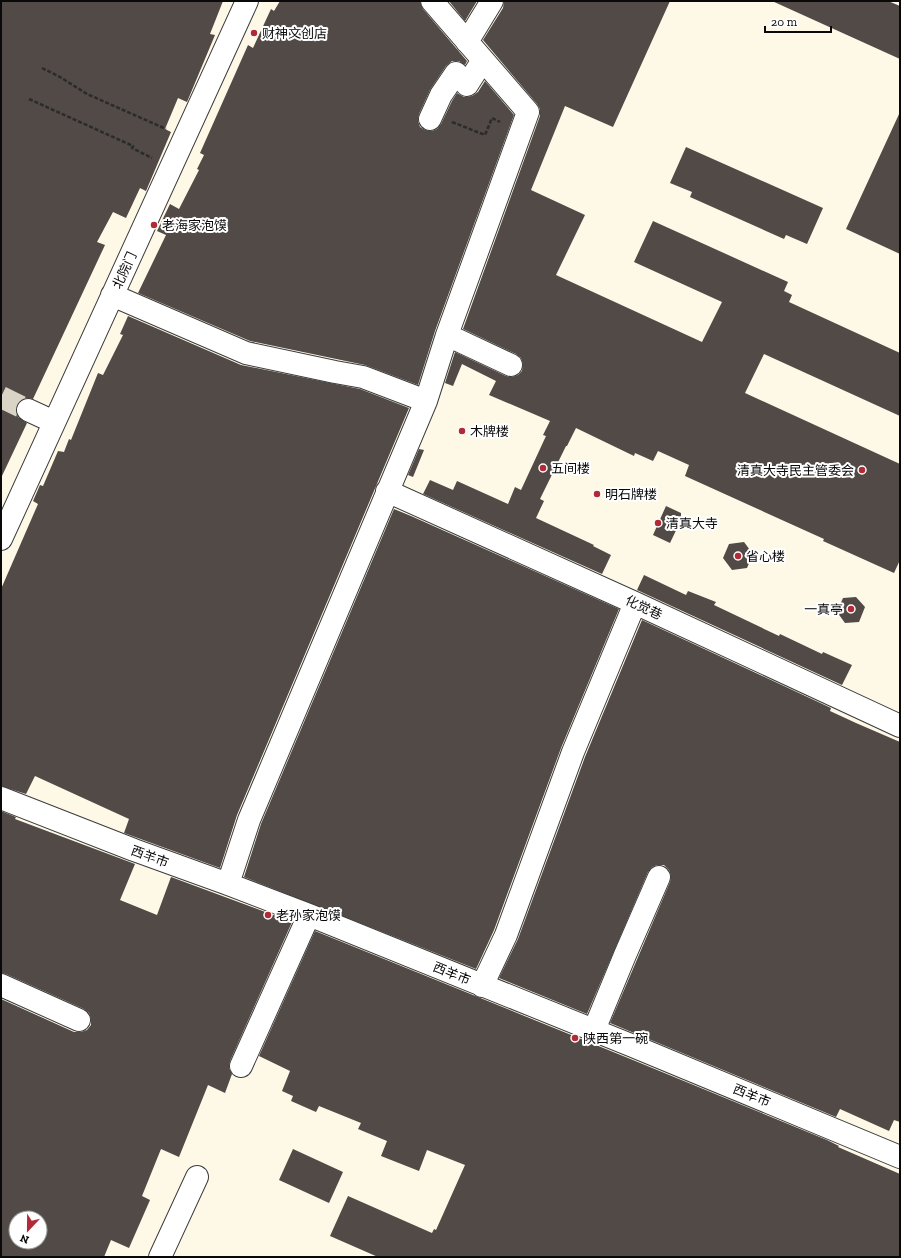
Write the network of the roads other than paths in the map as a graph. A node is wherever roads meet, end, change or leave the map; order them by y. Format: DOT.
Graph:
graph roads {
  1 [pos="247,1"];
  2 [pos="432,1"];
  3 [pos="492,1"];
  4 [pos="467,42"];
  5 [pos="483,60"];
  6 [pos="430,119"];
  7 [pos="112,294"];
  8 [pos="447,335"];
  9 [pos="511,364"];
  10 [pos="426,401"];
  11 [pos="28,410"];
  12 [pos="54,422"];
  13 [pos="387,491"];
  14 [pos="1,539"];
  15 [pos="635,603"];
  16 [pos="900,726"];
  17 [pos="1,798"];
  18 [pos="659,877"];
  19 [pos="228,884"];
  20 [pos="309,915"];
  21 [pos="1,985"];
  22 [pos="482,986"];
  23 [pos="79,1020"];
  24 [pos="594,1030"];
  25 [pos="241,1066"];
  26 [pos="900,1157"];
  27 [pos="197,1177"];
  28 [pos="160,1257"];
  1 -- 7 [label="street, 北院门"];
  2 -- 4 [label="street"];
  3 -- 4 [label="street"];
  4 -- 5 [label="street"];
  5 -- 6 [label="street"];
  5 -- 8 [label="street"];
  7 -- 10 [label="street"];
  7 -- 12 [label="street, 北院门"];
  8 -- 9 [label="street"];
  8 -- 10 [label="street"];
  10 -- 13 [label="street"];
  11 -- 12 [label="street"];
  12 -- 14 [label="street, 北院门"];
  13 -- 15 [label="street, 化觉巷"];
  13 -- 19 [label="street"];
  15 -- 16 [label="street, 化觉巷"];
  15 -- 22 [label="street"];
  17 -- 19 [label="street, 西羊市"];
  18 -- 24 [label="street"];
  19 -- 20 [label="street, 西羊市"];
  20 -- 22 [label="street, 西羊市"];
  20 -- 25 [label="street"];
  21 -- 23 [label="street"];
  22 -- 24 [label="street, 西羊市"];
  24 -- 26 [label="street, 西羊市"];
  27 -- 28 [label="street"];
}
